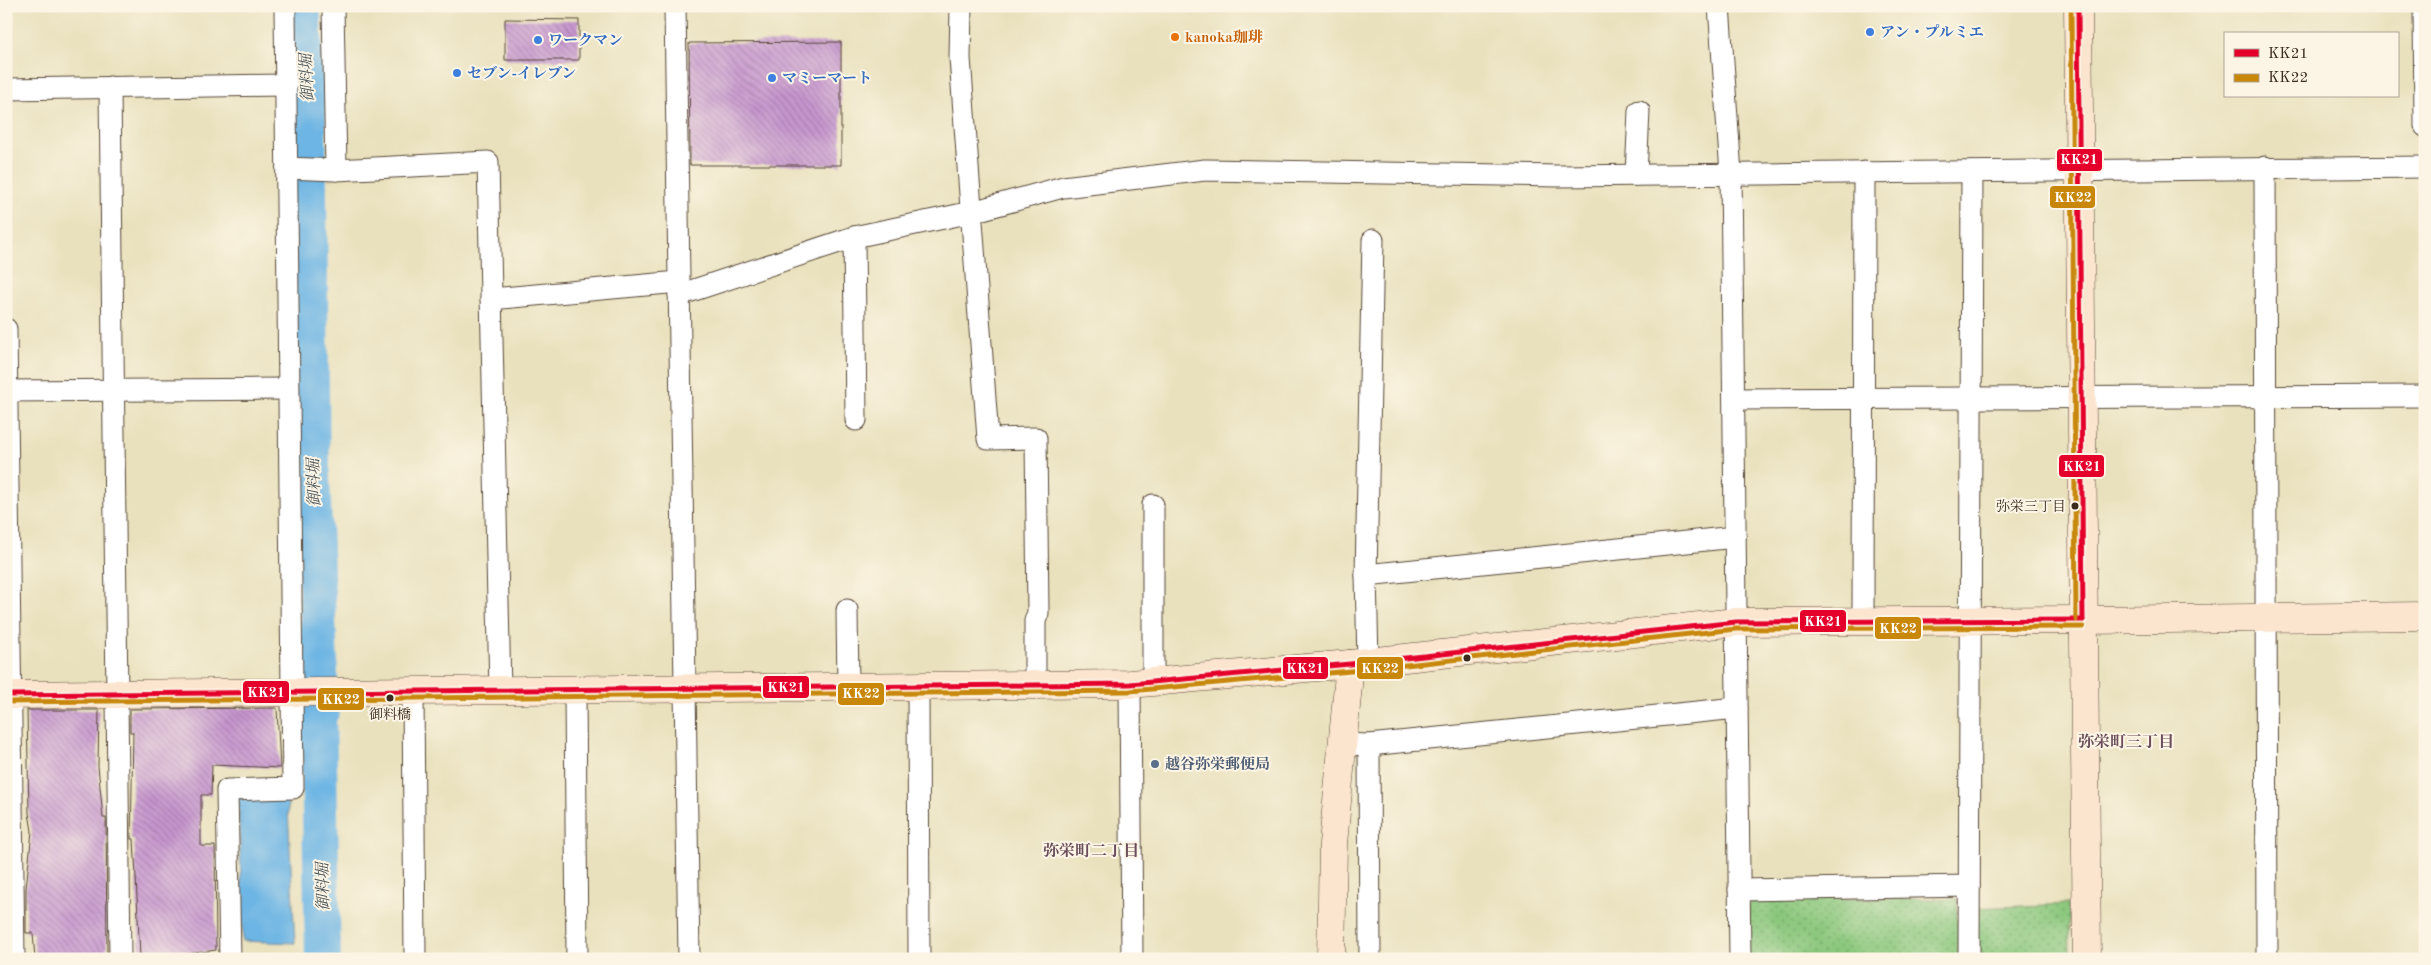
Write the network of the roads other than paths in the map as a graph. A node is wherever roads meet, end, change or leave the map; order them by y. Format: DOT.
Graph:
graph roads {
  1 [pos="285,6"];
  2 [pos="333,6"];
  3 [pos="675,6"];
  4 [pos="961,6"];
  5 [pos="1719,6"];
  6 [pos="2078,6"];
  7 [pos="2424,6"];
  8 [pos="287,85"];
  9 [pos="110,87"];
  10 [pos="6,89"];
  11 [pos="1639,111"];
  12 [pos="2425,126"];
  13 [pos="2425,167"];
  14 [pos="290,168"];
  15 [pos="2265,168"];
  16 [pos="333,170"];
  17 [pos="2080,170"];
  18 [pos="1864,172"];
  19 [pos="1972,172"];
  20 [pos="1731,173"];
  21 [pos="1636,175"];
  22 [pos="972,212"];
  23 [pos="854,237"];
  24 [pos="1373,240"];
  25 [pos="679,289"];
  26 [pos="491,299"];
  27 [pos="6,329"];
  28 [pos="287,388"];
  29 [pos="113,390"];
  30 [pos="7,391"];
  31 [pos="2425,396"];
  32 [pos="1971,397"];
  33 [pos="2265,397"];
  34 [pos="1864,398"];
  35 [pos="2081,398"];
  36 [pos="1735,399"];
  37 [pos="856,420"];
  38 [pos="1153,505"];
  39 [pos="1735,537"];
  40 [pos="1366,575"];
  41 [pos="847,610"];
  42 [pos="2425,616"];
  43 [pos="2267,618"];
  44 [pos="1970,620"];
  45 [pos="2083,620"];
  46 [pos="1863,621"];
  47 [pos="1736,622"];
  48 [pos="1359,662"];
  49 [pos="1142,683"];
  50 [pos="1035,685"];
  51 [pos="918,687"];
  52 [pos="575,688"];
  53 [pos="848,688"];
  54 [pos="684,689"];
  55 [pos="500,690"];
  56 [pos="412,691"];
  57 [pos="296,692"];
  58 [pos="117,694"];
  59 [pos="9,695"];
  60 [pos="1737,708"];
  61 [pos="1351,750"];
  62 [pos="1969,886"];
  63 [pos="1739,890"];
  64 [pos="14,959"];
  65 [pos="120,959"];
  66 [pos="230,959"];
  67 [pos="415,959"];
  68 [pos="577,959"];
  69 [pos="688,959"];
  70 [pos="918,959"];
  71 [pos="1132,959"];
  72 [pos="1331,959"];
  73 [pos="1370,959"];
  74 [pos="1740,959"];
  75 [pos="1969,959"];
  76 [pos="2087,959"];
  77 [pos="2267,959"];
  1 -- 8 [label="street"];
  2 -- 16 [label="street"];
  3 -- 25 [label="street"];
  4 -- 22 [label="street"];
  5 -- 20 [label="street"];
  6 -- 17 [label="street"];
  7 -- 12 [label="street"];
  8 -- 9 [label="street"];
  8 -- 14 [label="street"];
  9 -- 10 [label="street"];
  9 -- 29 [label="street"];
  11 -- 21 [label="street"];
  13 -- 15 [label="street"];
  14 -- 16 [label="street"];
  14 -- 28 [label="street"];
  15 -- 17 [label="street"];
  15 -- 33 [label="street"];
  16 -- 26 [label="street"];
  17 -- 19 [label="street"];
  17 -- 35 [label="street"];
  18 -- 19 [label="street"];
  18 -- 20 [label="street"];
  18 -- 34 [label="street"];
  19 -- 32 [label="street"];
  20 -- 21 [label="street"];
  20 -- 36 [label="street"];
  21 -- 22 [label="street"];
  22 -- 23 [label="street"];
  22 -- 50 [label="street"];
  23 -- 25 [label="street"];
  23 -- 37 [label="street"];
  24 -- 40 [label="street"];
  25 -- 26 [label="street"];
  25 -- 54 [label="street"];
  26 -- 55 [label="street"];
  27 -- 30 [label="street"];
  28 -- 29 [label="street"];
  28 -- 57 [label="street"];
  29 -- 30 [label="street"];
  29 -- 58 [label="street"];
  30 -- 59 [label="street"];
  31 -- 33 [label="street"];
  32 -- 34 [label="street"];
  32 -- 35 [label="street"];
  32 -- 44 [label="street"];
  33 -- 35 [label="street"];
  33 -- 43 [label="street"];
  34 -- 36 [label="street"];
  34 -- 46 [label="street"];
  35 -- 45 [label="street"];
  36 -- 39 [label="street"];
  38 -- 49 [label="street"];
  39 -- 40 [label="street"];
  39 -- 47 [label="street"];
  40 -- 48 [label="street"];
  41 -- 53 [label="street"];
  42 -- 43 [label="street"];
  43 -- 45 [label="street"];
  43 -- 77 [label="street"];
  44 -- 45 [label="street"];
  44 -- 46 [label="street"];
  44 -- 62 [label="street"];
  45 -- 76 [label="street"];
  46 -- 47 [label="street"];
  47 -- 48 [label="street"];
  47 -- 60 [label="street"];
  48 -- 49 [label="street"];
  48 -- 61 [label="street"];
  49 -- 50 [label="street"];
  49 -- 71 [label="street"];
  50 -- 51 [label="street"];
  51 -- 53 [label="street"];
  51 -- 70 [label="street"];
  52 -- 54 [label="street"];
  52 -- 55 [label="street"];
  52 -- 68 [label="street"];
  53 -- 54 [label="street"];
  54 -- 69 [label="street"];
  55 -- 56 [label="street"];
  56 -- 57 [label="street"];
  56 -- 67 [label="street"];
  57 -- 58 [label="street"];
  57 -- 66 [label="street"];
  58 -- 59 [label="street"];
  58 -- 65 [label="street"];
  59 -- 64 [label="street"];
  60 -- 61 [label="street"];
  60 -- 63 [label="street"];
  61 -- 72 [label="street"];
  61 -- 73 [label="street"];
  62 -- 63 [label="street"];
  62 -- 75 [label="street"];
  63 -- 74 [label="street"];
}
